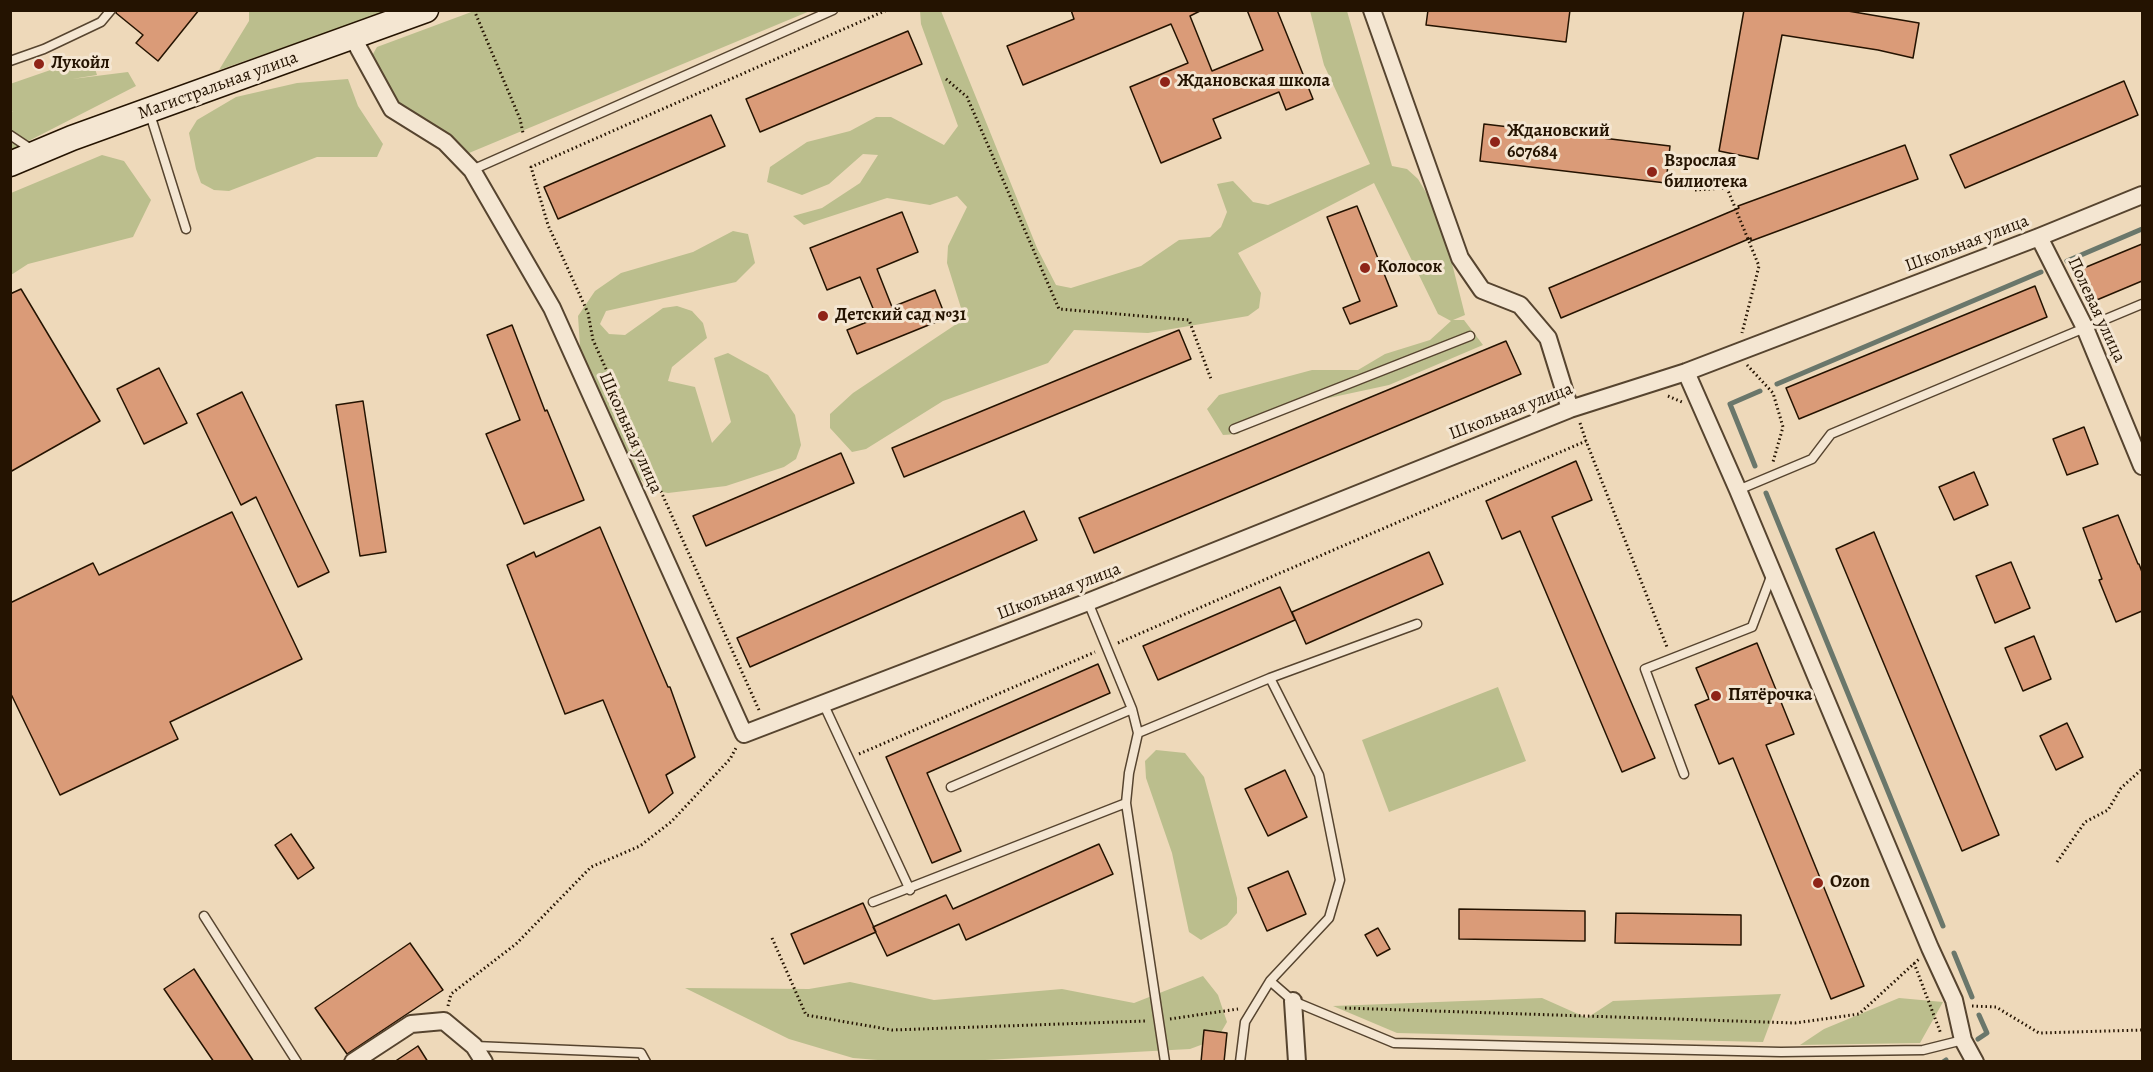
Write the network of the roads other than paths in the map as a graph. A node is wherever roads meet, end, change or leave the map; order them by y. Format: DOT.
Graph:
graph roads {
  1 [pos="111,10"];
  2 [pos="426,10"];
  3 [pos="833,10"];
  4 [pos="1372,10"];
  5 [pos="353,38"];
  6 [pos="10,61"];
  7 [pos="148,111"];
  8 [pos="10,135"];
  9 [pos="37,153"];
  10 [pos="10,164"];
  11 [pos="472,170"];
  12 [pos="2142,195"];
  13 [pos="186,229"];
  14 [pos="2039,237"];
  15 [pos="2142,304"];
  16 [pos="2085,328"];
  17 [pos="1470,336"];
  18 [pos="1686,372"];
  19 [pos="1575,416"];
  20 [pos="1234,429"];
  21 [pos="2142,466"];
  22 [pos="1738,489"];
  23 [pos="1773,571"];
  24 [pos="1088,602"];
  25 [pos="1417,624"];
  26 [pos="1270,678"];
  27 [pos="824,703"];
  28 [pos="1131,709"];
  29 [pos="1138,733"];
  30 [pos="1684,774"];
  31 [pos="951,787"];
  32 [pos="1126,803"];
  33 [pos="910,890"];
  34 [pos="873,902"];
  35 [pos="204,916"];
  36 [pos="1270,981"];
  37 [pos="1293,1001"];
  38 [pos="1963,1040"];
  39 [pos="474,1046"];
  40 [pos="297,1062"];
  41 [pos="353,1062"];
  42 [pos="484,1062"];
  43 [pos="646,1062"];
  44 [pos="1165,1062"];
  45 [pos="1240,1062"];
  46 [pos="1297,1062"];
  47 [pos="1975,1062"];
  1 -- 6 [label="lane"];
  2 -- 5 [label="street, Магистральная улица"];
  3 -- 11 [label="lane"];
  4 -- 19 [label="street"];
  5 -- 7 [label="street, Магистральная улица"];
  5 -- 11 [label="street, Школьная улица"];
  7 -- 9 [label="street, Магистральная улица"];
  7 -- 13 [label="lane"];
  8 -- 9 [label="lane"];
  9 -- 10 [label="street, Магистральная улица"];
  11 -- 27 [label="street, Школьная улица"];
  12 -- 14 [label="street, Школьная улица"];
  14 -- 16 [label="street, Полевая улица"];
  14 -- 18 [label="street, Школьная улица"];
  15 -- 16 [label="lane"];
  16 -- 21 [label="street, Полевая улица"];
  16 -- 22 [label="lane"];
  17 -- 20 [label="lane"];
  18 -- 19 [label="street, Школьная улица"];
  18 -- 22 [label="street"];
  19 -- 24 [label="street, Школьная улица"];
  22 -- 23 [label="street"];
  23 -- 30 [label="lane"];
  23 -- 38 [label="street"];
  24 -- 27 [label="street, Школьная улица"];
  24 -- 28 [label="lane"];
  25 -- 26 [label="lane"];
  26 -- 29 [label="lane"];
  26 -- 36 [label="lane"];
  27 -- 33 [label="lane"];
  28 -- 29 [label="lane"];
  28 -- 31 [label="lane"];
  29 -- 32 [label="lane"];
  32 -- 33 [label="lane"];
  32 -- 44 [label="lane"];
  33 -- 34 [label="lane"];
  35 -- 40 [label="lane"];
  36 -- 37 [label="lane"];
  36 -- 45 [label="lane"];
  37 -- 38 [label="lane"];
  37 -- 46 [label="street"];
  38 -- 47 [label="street"];
  39 -- 41 [label="street"];
  39 -- 42 [label="street"];
  39 -- 43 [label="lane"];
}
